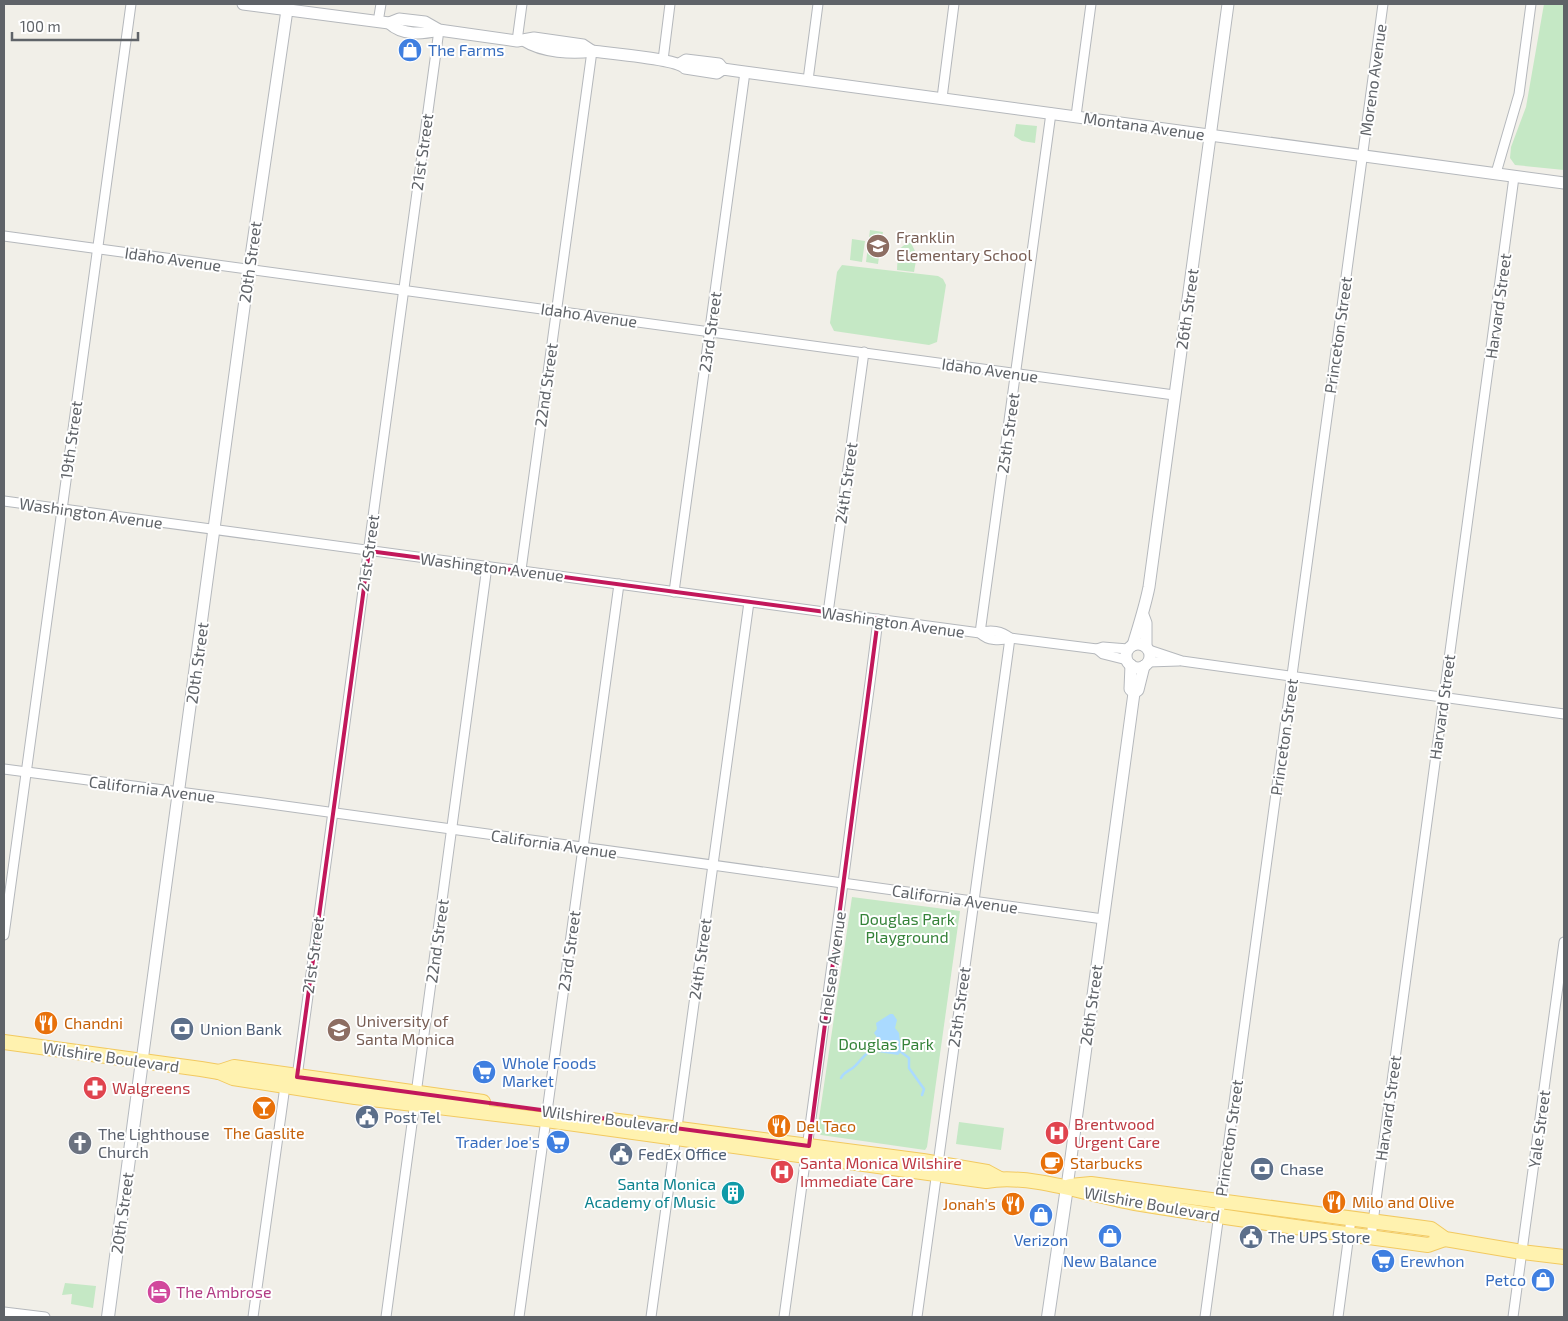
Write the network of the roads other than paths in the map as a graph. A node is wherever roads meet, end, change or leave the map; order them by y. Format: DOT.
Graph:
graph roads {
  1 [pos="131,4"];
  2 [pos="242,4"];
  3 [pos="381,4"];
  4 [pos="522,4"];
  5 [pos="670,4"];
  6 [pos="818,4"];
  7 [pos="954,4"];
  8 [pos="1091,4"];
  9 [pos="1228,4"];
  10 [pos="1383,4"];
  11 [pos="1531,4"];
  12 [pos="287,10"];
  13 [pos="384,23"];
  14 [pos="439,30"];
  15 [pos="521,41"];
  16 [pos="592,51"];
  17 [pos="663,60"];
  18 [pos="745,72"];
  19 [pos="808,80"];
  20 [pos="942,98"];
  21 [pos="1051,113"];
  22 [pos="1076,116"];
  23 [pos="1210,135"];
  24 [pos="1362,156"];
  25 [pos="1496,173"];
  26 [pos="1514,176"];
  27 [pos="1564,183"];
  28 [pos="4,236"];
  29 [pos="98,248"];
  30 [pos="249,270"];
  31 [pos="403,290"];
  32 [pos="556,310"];
  33 [pos="711,332"];
  34 [pos="864,352"];
  35 [pos="1016,373"];
  36 [pos="1174,395"];
  37 [pos="4,501"];
  38 [pos="61,509"];
  39 [pos="215,530"];
  40 [pos="368,551"];
  41 [pos="487,566"];
  42 [pos="521,570"];
  43 [pos="619,584"];
  44 [pos="674,592"];
  45 [pos="749,602"];
  46 [pos="828,613"];
  47 [pos="1143,615"];
  48 [pos="878,619"];
  49 [pos="980,634"];
  50 [pos="1010,638"];
  51 [pos="1147,648"];
  52 [pos="1130,655"];
  53 [pos="1182,661"];
  54 [pos="1146,664"];
  55 [pos="1292,677"];
  56 [pos="1134,694"];
  57 [pos="1443,698"];
  58 [pos="1564,714"];
  59 [pos="4,769"];
  60 [pos="25,772"];
  61 [pos="179,792"];
  62 [pos="332,813"];
  63 [pos="452,829"];
  64 [pos="582,848"];
  65 [pos="713,866"];
  66 [pos="843,883"];
  67 [pos="972,901"];
  68 [pos="1103,919"];
  69 [pos="4,935"];
  70 [pos="1564,942"];
  71 [pos="4,1042"];
  72 [pos="142,1061"];
  73 [pos="219,1072"];
  74 [pos="297,1077"];
  75 [pos="280,1085"];
  76 [pos="416,1098"];
  77 [pos="546,1115"];
  78 [pos="676,1133"];
  79 [pos="809,1152"];
  80 [pos="938,1168"];
  81 [pos="1067,1187"];
  82 [pos="1220,1210"];
  83 [pos="1351,1219"];
  84 [pos="1373,1222"];
  85 [pos="1350,1234"];
  86 [pos="1371,1237"];
  87 [pos="1445,1239"];
  88 [pos="1522,1252"];
  89 [pos="1564,1257"];
  90 [pos="4,1312"];
  91 [pos="45,1317"];
  92 [pos="108,1317"];
  93 [pos="253,1317"];
  94 [pos="386,1317"];
  95 [pos="519,1317"];
  96 [pos="651,1317"];
  97 [pos="784,1317"];
  98 [pos="917,1317"];
  99 [pos="1048,1317"];
  100 [pos="1205,1317"];
  101 [pos="1338,1317"];
  102 [pos="1513,1317"];
  1 -- 29 [label="street, 19th Street"];
  2 -- 12 [label="street, Montana Avenue"];
  3 -- 13 [label="street"];
  4 -- 15 [label="street"];
  5 -- 17 [label="street"];
  6 -- 19 [label="street"];
  7 -- 20 [label="street"];
  8 -- 22 [label="street"];
  9 -- 23 [label="street, 26th Street"];
  10 -- 24 [label="street, Moreno Avenue"];
  11 -- 25 [label="street"];
  12 -- 13 [label="street, Montana Avenue"];
  12 -- 30 [label="street, 20th Street"];
  13 -- 14 [label="street, Montana Avenue"];
  14 -- 15 [label="street, Montana Avenue"];
  14 -- 31 [label="street, 21st Street"];
  15 -- 16 [label="street, Montana Avenue"];
  16 -- 17 [label="street, Montana Avenue"];
  16 -- 32 [label="street, 22nd Street"];
  17 -- 18 [label="street, Montana Avenue"];
  18 -- 19 [label="street, Montana Avenue"];
  18 -- 33 [label="street, 23rd Street"];
  19 -- 20 [label="street, Montana Avenue"];
  20 -- 21 [label="street, Montana Avenue"];
  21 -- 22 [label="street, Montana Avenue"];
  21 -- 35 [label="street, 25th Street"];
  22 -- 23 [label="street, Montana Avenue"];
  23 -- 24 [label="street, Montana Avenue"];
  23 -- 36 [label="street, 26th Street"];
  24 -- 25 [label="street, Montana Avenue"];
  24 -- 55 [label="street, Princeton Street"];
  25 -- 26 [label="street, Montana Avenue"];
  26 -- 27 [label="street, Montana Avenue"];
  26 -- 57 [label="street, Harvard Street"];
  28 -- 29 [label="street, Idaho Avenue"];
  29 -- 30 [label="street, Idaho Avenue"];
  29 -- 38 [label="street, 19th Street"];
  30 -- 31 [label="street, Idaho Avenue"];
  30 -- 39 [label="street, 20th Street"];
  31 -- 32 [label="street, Idaho Avenue"];
  31 -- 40 [label="street, 21st Street"];
  32 -- 33 [label="street, Idaho Avenue"];
  32 -- 42 [label="street, 22nd Street"];
  33 -- 34 [label="street, Idaho Avenue"];
  33 -- 44 [label="street, 23rd Street"];
  34 -- 35 [label="street, Idaho Avenue"];
  34 -- 46 [label="street, 24th Street"];
  35 -- 36 [label="street, Idaho Avenue"];
  35 -- 49 [label="street, 25th Street"];
  36 -- 47 [label="street, 26th Street"];
  37 -- 38 [label="street, Washington Avenue"];
  38 -- 39 [label="street, Washington Avenue"];
  38 -- 60 [label="street, 19th Street"];
  39 -- 40 [label="street, Washington Avenue"];
  39 -- 61 [label="street, 20th Street"];
  40 -- 41 [label="street, Washington Avenue"];
  40 -- 62 [label="street, 21st Street"];
  41 -- 42 [label="street, Washington Avenue"];
  41 -- 63 [label="street, 22nd Street"];
  42 -- 43 [label="street, Washington Avenue"];
  43 -- 44 [label="street, Washington Avenue"];
  43 -- 64 [label="street, 23rd Street"];
  44 -- 45 [label="street, Washington Avenue"];
  45 -- 46 [label="street, Washington Avenue"];
  45 -- 65 [label="street, 24th Street"];
  46 -- 48 [label="street, Washington Avenue"];
  47 -- 51 [label="street, 26th Street"];
  47 -- 52 [label="street, 26th Street"];
  48 -- 49 [label="street, Washington Avenue"];
  48 -- 66 [label="street, Chelsea Avenue"];
  49 -- 50 [label="street, Washington Avenue"];
  50 -- 52 [label="street, Washington Avenue"];
  50 -- 67 [label="street, 25th Street"];
  51 -- 52 [label="street"];
  51 -- 53 [label="street"];
  51 -- 54 [label="street, 26th Street"];
  52 -- 54 [label="street"];
  52 -- 56 [label="street, 26th Street"];
  53 -- 54 [label="street"];
  53 -- 55 [label="street"];
  54 -- 56 [label="street, 26th Street"];
  55 -- 57 [label="street"];
  55 -- 82 [label="street, Princeton Street"];
  56 -- 68 [label="street, 26th Street"];
  57 -- 58 [label="street"];
  57 -- 84 [label="street, Harvard Street"];
  59 -- 60 [label="street, California Avenue"];
  60 -- 61 [label="street, California Avenue"];
  60 -- 69 [label="street, 19th Street"];
  61 -- 62 [label="street, California Avenue"];
  61 -- 72 [label="street, 20th Street"];
  62 -- 63 [label="street, California Avenue"];
  62 -- 74 [label="street, 21st Street"];
  63 -- 64 [label="street, California Avenue"];
  63 -- 76 [label="street, 22nd Street"];
  64 -- 65 [label="street, California Avenue"];
  64 -- 77 [label="street, 23rd Street"];
  65 -- 66 [label="street, California Avenue"];
  65 -- 78 [label="street, 24th Street"];
  66 -- 67 [label="street, California Avenue"];
  66 -- 79 [label="street, Chelsea Avenue"];
  67 -- 68 [label="street, California Avenue"];
  67 -- 80 [label="street, 25th Street"];
  68 -- 81 [label="street, 26th Street"];
  70 -- 88 [label="street, Yale Street"];
  71 -- 72 [label="main road, Wilshire Boulevard"];
  72 -- 73 [label="main road, Wilshire Boulevard"];
  72 -- 92 [label="main road, 20th Street"];
  73 -- 74 [label="main road, Wilshire Boulevard"];
  73 -- 75 [label="main road, Wilshire Boulevard"];
  74 -- 75 [label="main road"];
  74 -- 76 [label="main road, Wilshire Boulevard"];
  75 -- 76 [label="main road, Wilshire Boulevard"];
  75 -- 93 [label="street"];
  76 -- 77 [label="main road, Wilshire Boulevard"];
  76 -- 94 [label="street, 22nd Street"];
  77 -- 78 [label="main road, Wilshire Boulevard"];
  77 -- 95 [label="street, 23rd Street"];
  78 -- 79 [label="main road, Wilshire Boulevard"];
  78 -- 96 [label="street, 24th Street"];
  79 -- 80 [label="main road, Wilshire Boulevard"];
  79 -- 97 [label="street, Chelsea Avenue"];
  80 -- 81 [label="main road, Wilshire Boulevard"];
  80 -- 98 [label="street, 25th Street"];
  81 -- 82 [label="main road, Wilshire Boulevard"];
  81 -- 99 [label="main road, 26th Street"];
  82 -- 83 [label="main road, Wilshire Boulevard"];
  82 -- 85 [label="main road, Wilshire Boulevard"];
  82 -- 100 [label="street, Princeton Street"];
  83 -- 84 [label="main road, Wilshire Boulevard"];
  83 -- 85 [label="street"];
  84 -- 86 [label="street, Harvard Street"];
  84 -- 87 [label="main road, Wilshire Boulevard"];
  85 -- 86 [label="main road, Wilshire Boulevard"];
  85 -- 101 [label="street"];
  86 -- 87 [label="main road, Wilshire Boulevard"];
  87 -- 88 [label="main road, Wilshire Boulevard"];
  88 -- 89 [label="main road, Wilshire Boulevard"];
  88 -- 102 [label="street, Yale Street"];
  90 -- 91 [label="street"];
}
